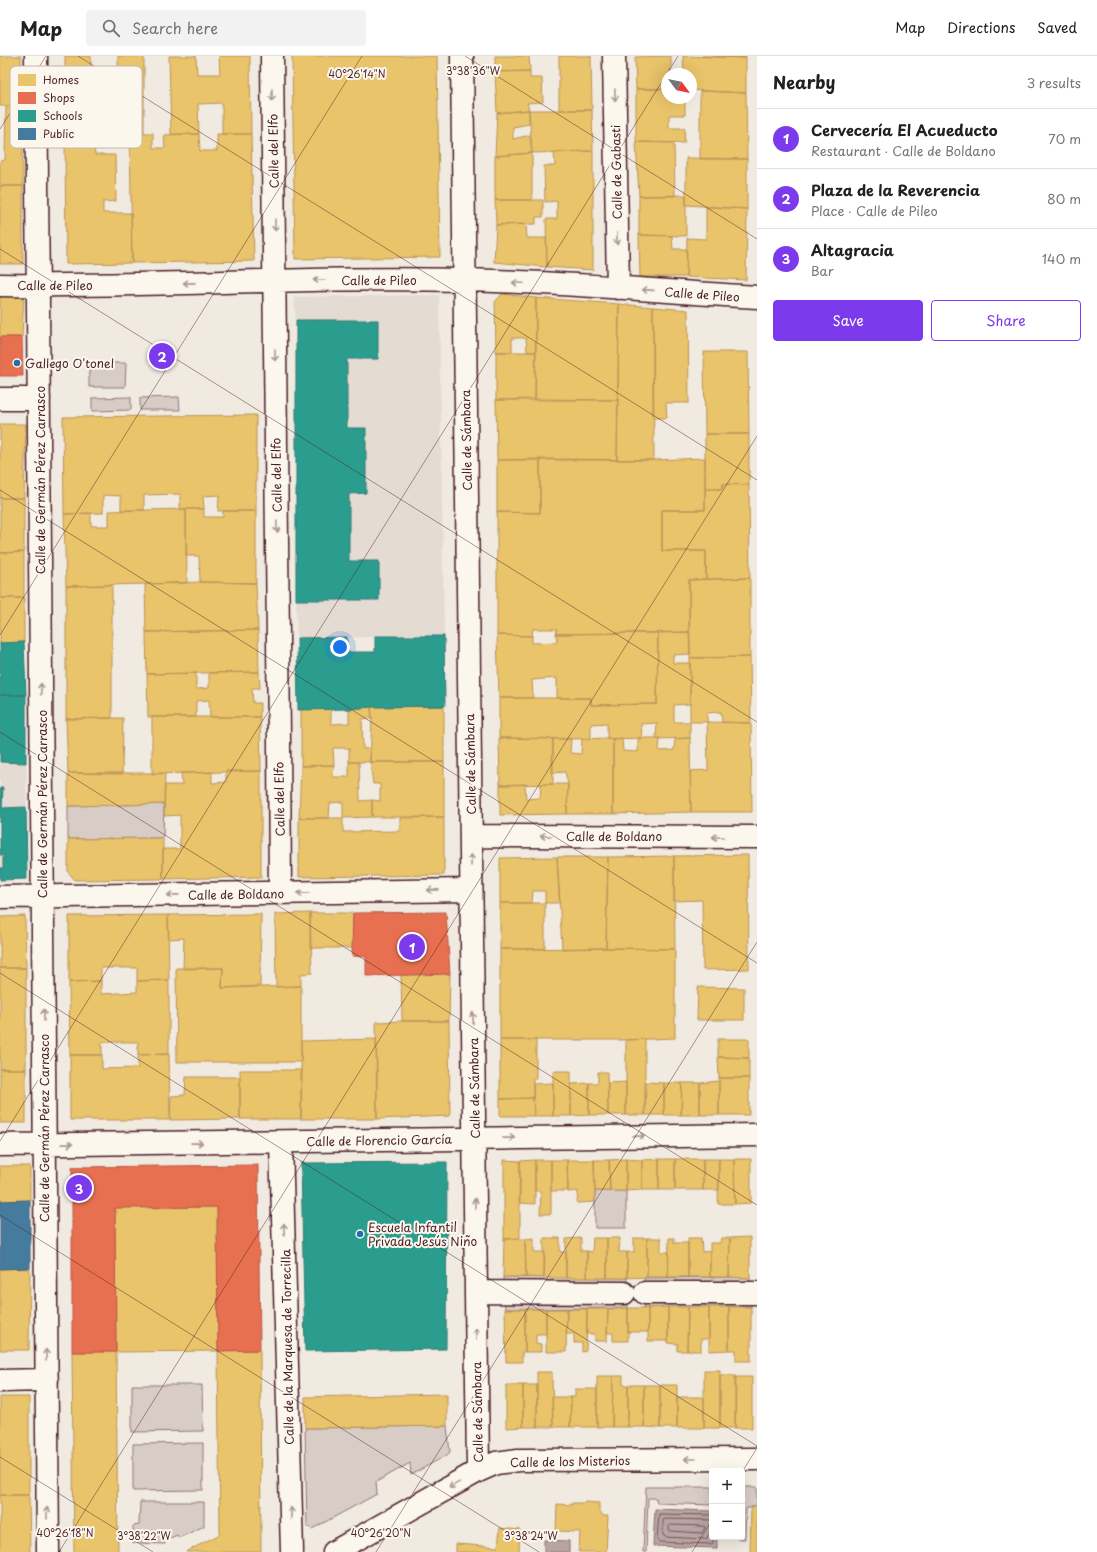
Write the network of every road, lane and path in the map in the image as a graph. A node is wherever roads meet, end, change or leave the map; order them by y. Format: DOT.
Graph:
graph roads {
  1 [pos="36,56"];
  2 [pos="272,56"];
  3 [pos="462,56"];
  4 [pos="614,56"];
  5 [pos="36,66"];
  6 [pos="37,148"];
  7 [pos="465,280"];
  8 [pos="276,281"];
  9 [pos="0,285"];
  10 [pos="38,285"];
  11 [pos="618,288"];
  12 [pos="757,297"];
  13 [pos="39,398"];
  14 [pos="0,399"];
  15 [pos="471,836"];
  16 [pos="757,837"];
  17 [pos="472,890"];
  18 [pos="280,894"];
  19 [pos="43,897"];
  20 [pos="0,898"];
  21 [pos="757,1135"];
  22 [pos="474,1139"];
  23 [pos="282,1142"];
  24 [pos="44,1144"];
  25 [pos="0,1145"];
  26 [pos="476,1292"];
  27 [pos="757,1293"];
  28 [pos="47,1380"];
  29 [pos="0,1381"];
  30 [pos="757,1459"];
  31 [pos="478,1471"];
  32 [pos="48,1552"];
  33 [pos="292,1552"];
  34 [pos="334,1552"];
  1 -- 5 [label="street, Calle de Germán Pérez Carrasco"];
  2 -- 8 [label="street, Calle del Elfo, one-way"];
  3 -- 7 [label="street, Calle de Sámbara"];
  4 -- 11 [label="street, Calle de Gabasti, one-way"];
  6 -- 10 [label="street, Calle de Germán Pérez Carrasco"];
  7 -- 8 [label="street, Calle de Pileo, one-way"];
  11 -- 7 [label="street, Calle de Pileo, one-way"];
  7 -- 15 [label="street, Calle de Sámbara"];
  8 -- 10 [label="street, Calle de Pileo, one-way"];
  8 -- 18 [label="street, Calle del Elfo, one-way"];
  9 -- 10 [label="street, Calle de Pileo"];
  10 -- 13 [label="street, Calle de Germán Pérez Carrasco"];
  12 -- 11 [label="street, Calle de Pileo, one-way"];
  13 -- 14 [label="street"];
  19 -- 13 [label="street, Calle de Germán Pérez Carrasco, one-way"];
  16 -- 15 [label="street, Calle de Boldano, one-way"];
  17 -- 15 [label="street, Calle de Sámbara, one-way"];
  17 -- 18 [label="street, Calle de Boldano, one-way"];
  22 -- 17 [label="street, Calle de Sámbara, one-way"];
  18 -- 19 [label="street, Calle de Boldano, one-way"];
  19 -- 20 [label="street, Calle de Boldano"];
  24 -- 19 [label="street, Calle de Germán Pérez Carrasco, one-way"];
  22 -- 21 [label="street, Calle de Florencio García, one-way"];
  22 -- 23 [label="street, Calle de Florencio García"];
  26 -- 22 [label="street, Calle de Sámbara, one-way"];
  24 -- 23 [label="street, Calle de Florencio García, one-way"];
  33 -- 23 [label="street, Calle de la Marquesa de Torrecilla, one-way"];
  24 -- 25 [label="street, Calle de Florencio García"];
  28 -- 24 [label="street, Calle de Germán Pérez Carrasco, one-way"];
  26 -- 27 [label="street"];
  31 -- 26 [label="street, Calle de Sámbara, one-way"];
  28 -- 29 [label="street"];
  32 -- 28 [label="street, Calle de Germán Pérez Carrasco, one-way"];
  30 -- 31 [label="street, Calle de los Misterios, one-way"];
  31 -- 34 [label="street, Calle de los Misterios, one-way"];
}
